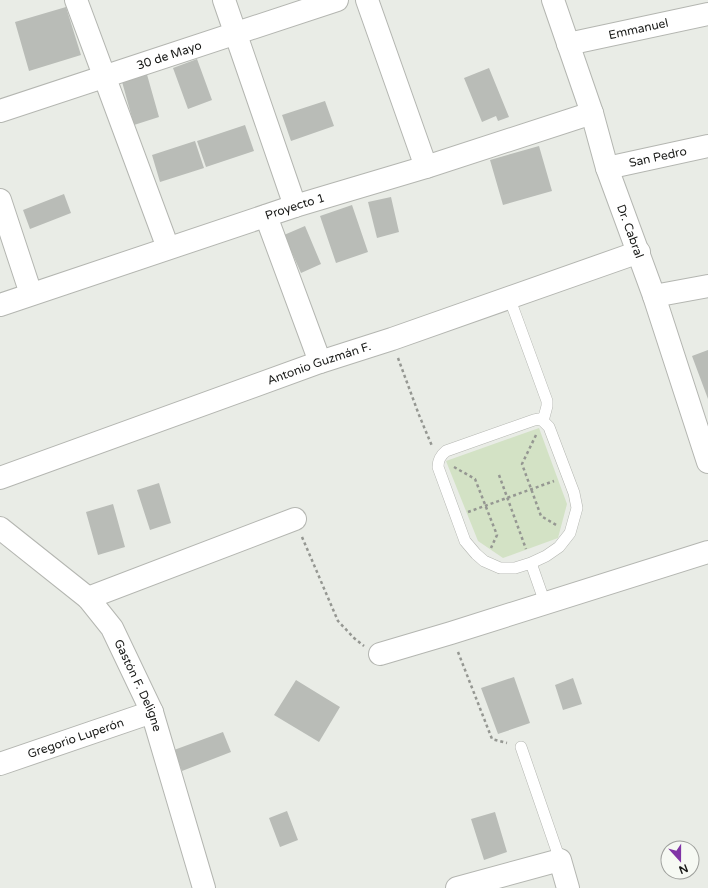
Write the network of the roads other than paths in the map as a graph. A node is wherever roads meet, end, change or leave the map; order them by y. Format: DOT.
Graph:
graph roads {
  1 [pos="76,0"];
  2 [pos="224,0"];
  3 [pos="337,0"];
  4 [pos="367,0"];
  5 [pos="553,0"];
  6 [pos="708,14"];
  7 [pos="235,34"];
  8 [pos="568,44"];
  9 [pos="104,75"];
  10 [pos="0,111"];
  11 [pos="592,113"];
  12 [pos="708,146"];
  13 [pos="426,167"];
  14 [pos="607,168"];
  15 [pos="0,200"];
  16 [pos="295,206"];
  17 [pos="266,216"];
  18 [pos="168,248"];
  19 [pos="639,252"];
  20 [pos="708,286"];
  21 [pos="31,294"];
  22 [pos="654,296"];
  23 [pos="510,297"];
  24 [pos="0,305"];
  25 [pos="320,362"];
  26 [pos="543,421"];
  27 [pos="708,462"];
  28 [pos="0,478"];
  29 [pos="295,519"];
  30 [pos="0,528"];
  31 [pos="9,545"];
  32 [pos="708,552"];
  33 [pos="531,563"];
  34 [pos="88,598"];
  35 [pos="545,603"];
  36 [pos="380,654"];
  37 [pos="152,712"];
  38 [pos="521,747"];
  39 [pos="0,764"];
  40 [pos="560,860"];
  41 [pos="204,888"];
  42 [pos="457,888"];
  43 [pos="568,888"];
  1 -- 9 [label="street"];
  2 -- 7 [label="street"];
  3 -- 7 [label="street, 30 de Mayo"];
  4 -- 13 [label="street"];
  5 -- 8 [label="street, Dr. Cabral"];
  6 -- 8 [label="street, Emmanuel"];
  7 -- 9 [label="street, 30 de Mayo"];
  7 -- 16 [label="street"];
  8 -- 11 [label="street, Dr. Cabral"];
  9 -- 10 [label="street, 30 de Mayo"];
  9 -- 18 [label="street"];
  11 -- 13 [label="street, Proyecto 1"];
  11 -- 14 [label="street, Dr. Cabral"];
  12 -- 14 [label="street, San Pedro"];
  13 -- 16 [label="street, Proyecto 1"];
  14 -- 19 [label="street, Dr. Cabral"];
  15 -- 21 [label="street"];
  16 -- 17 [label="street, Proyecto 1"];
  17 -- 18 [label="street, Proyecto 1"];
  17 -- 25 [label="street"];
  18 -- 21 [label="street, Proyecto 1"];
  19 -- 22 [label="street, Dr. Cabral"];
  19 -- 23 [label="street, Antonio Guzmán F."];
  20 -- 22 [label="street"];
  21 -- 24 [label="street, Proyecto 1"];
  22 -- 27 [label="street, Dr. Cabral"];
  23 -- 25 [label="street, Antonio Guzmán F."];
  23 -- 26 [label="lane"];
  25 -- 28 [label="street, Antonio Guzmán F."];
  26 -- 33 [label="lane"];
  26 -- 33 [label="lane"];
  29 -- 34 [label="street"];
  30 -- 31 [label="street, Gastón F. Deligne"];
  31 -- 34 [label="street, Gastón F. Deligne"];
  32 -- 35 [label="street"];
  33 -- 35 [label="lane"];
  34 -- 37 [label="street, Gastón F. Deligne"];
  35 -- 36 [label="street"];
  37 -- 39 [label="street, Gregorio Luperón"];
  37 -- 41 [label="street, Gastón F. Deligne"];
  38 -- 40 [label="lane"];
  40 -- 42 [label="street"];
  40 -- 43 [label="street"];
}
